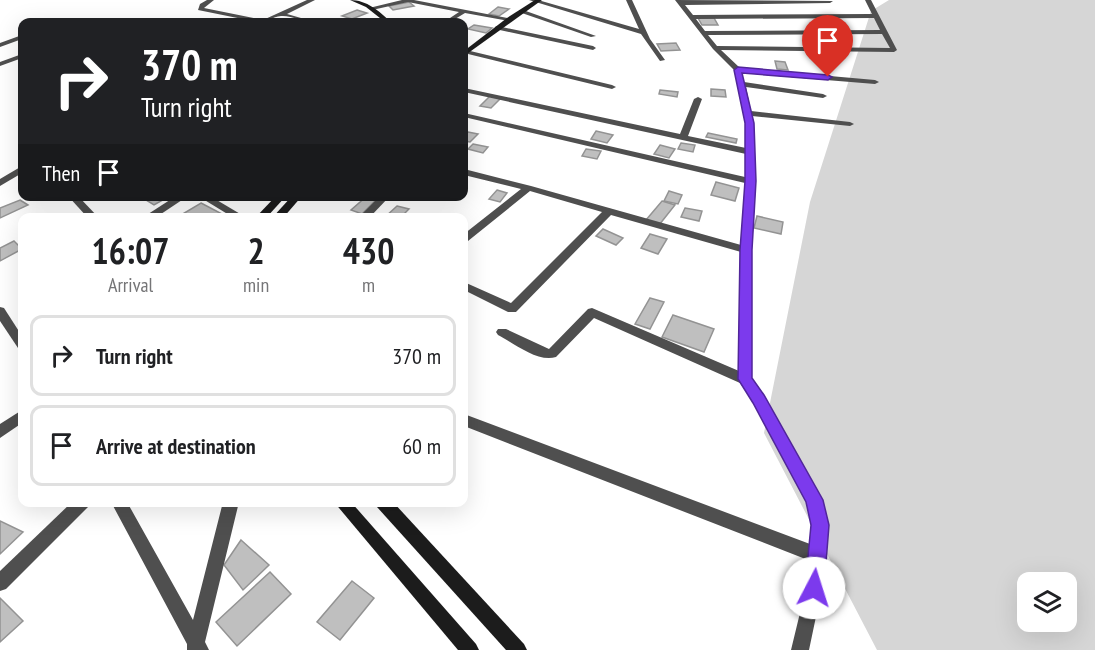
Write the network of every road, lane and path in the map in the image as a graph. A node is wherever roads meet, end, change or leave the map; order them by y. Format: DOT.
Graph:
graph roads {
  1 [pos="211,0"];
  2 [pos="312,0"];
  3 [pos="353,0"];
  4 [pos="366,0"];
  5 [pos="410,0"];
  6 [pos="536,0"];
  7 [pos="629,0"];
  8 [pos="830,0"];
  9 [pos="868,0"];
  10 [pos="679,1"];
  11 [pos="376,8"];
  12 [pos="464,11"];
  13 [pos="521,11"];
  14 [pos="281,14"];
  15 [pos="843,16"];
  16 [pos="877,16"];
  17 [pos="692,17"];
  18 [pos="244,18"];
  19 [pos="272,18"];
  20 [pos="296,18"];
  21 [pos="385,18"];
  22 [pos="392,18"];
  23 [pos="453,18"];
  24 [pos="509,19"];
  25 [pos="497,28"];
  26 [pos="883,32"];
  27 [pos="645,33"];
  28 [pos="704,33"];
  29 [pos="593,36"];
  30 [pos="18,38"];
  31 [pos="0,45"];
  32 [pos="593,48"];
  33 [pos="715,48"];
  34 [pos="468,51"];
  35 [pos="468,54"];
  36 [pos="18,57"];
  37 [pos="662,60"];
  38 [pos="0,64"];
  39 [pos="738,70"];
  40 [pos="875,82"];
  41 [pos="742,84"];
  42 [pos="612,87"];
  43 [pos="468,91"];
  44 [pos="823,96"];
  45 [pos="698,99"];
  46 [pos="748,113"];
  47 [pos="468,116"];
  48 [pos="849,124"];
  49 [pos="683,137"];
  50 [pos="750,152"];
  51 [pos="18,172"];
  52 [pos="468,173"];
  53 [pos="750,181"];
  54 [pos="0,183"];
  55 [pos="528,188"];
  56 [pos="77,201"];
  57 [pos="176,201"];
  58 [pos="211,201"];
  59 [pos="277,201"];
  60 [pos="293,201"];
  61 [pos="381,201"];
  62 [pos="608,212"];
  63 [pos="89,213"];
  64 [pos="155,213"];
  65 [pos="233,213"];
  66 [pos="265,213"];
  67 [pos="282,213"];
  68 [pos="368,213"];
  69 [pos="468,236"];
  70 [pos="746,250"];
  71 [pos="468,288"];
  72 [pos="0,311"];
  73 [pos="11,328"];
  74 [pos="502,332"];
  75 [pos="0,336"];
  76 [pos="18,339"];
  77 [pos="745,379"];
  78 [pos="18,419"];
  79 [pos="468,422"];
  80 [pos="0,432"];
  81 [pos="78,507"];
  82 [pos="121,507"];
  83 [pos="230,507"];
  84 [pos="345,507"];
  85 [pos="387,507"];
  86 [pos="817,555"];
  87 [pos="0,583"];
  88 [pos="196,648"];
  89 [pos="470,650"];
  90 [pos="518,650"];
  91 [pos="800,650"];
  1 -- 18 [label="street"];
  2 -- 14 [label="street"];
  3 -- 11 [label="street"];
  4 -- 11 [label="street"];
  5 -- 11 [label="street"];
  5 -- 12 [label="street"];
  6 -- 13 [label="street"];
  6 -- 27 [label="street"];
  7 -- 27 [label="street"];
  8 -- 10 [label="street"];
  8 -- 15 [label="street"];
  9 -- 16 [label="street"];
  10 -- 17 [label="street"];
  11 -- 21 [label="street"];
  11 -- 22 [label="street"];
  12 -- 23 [label="street"];
  12 -- 24 [label="street"];
  13 -- 24 [label="street"];
  13 -- 29 [label="street"];
  14 -- 19 [label="street"];
  14 -- 20 [label="street"];
  15 -- 16 [label="street"];
  15 -- 17 [label="street"];
  16 -- 26 [label="street"];
  17 -- 28 [label="street"];
  24 -- 25 [label="street"];
  25 -- 32 [label="street"];
  25 -- 34 [label="street"];
  26 -- 28 [label="street"];
  26 -- 33 [label="street"];
  27 -- 37 [label="street"];
  28 -- 33 [label="street"];
  30 -- 31 [label="street"];
  33 -- 39 [label="street"];
  35 -- 42 [label="street"];
  36 -- 38 [label="street"];
  39 -- 40 [label="street"];
  39 -- 41 [label="street"];
  41 -- 44 [label="street"];
  41 -- 46 [label="street"];
  43 -- 49 [label="street"];
  45 -- 49 [label="street"];
  46 -- 48 [label="street"];
  46 -- 50 [label="street"];
  47 -- 53 [label="street"];
  49 -- 50 [label="street"];
  50 -- 53 [label="street"];
  51 -- 54 [label="street"];
  52 -- 55 [label="street"];
  53 -- 70 [label="street"];
  55 -- 62 [label="street"];
  55 -- 69 [label="street"];
  56 -- 63 [label="street"];
  57 -- 64 [label="street"];
  58 -- 65 [label="street"];
  59 -- 66 [label="street"];
  60 -- 67 [label="street"];
  61 -- 68 [label="street"];
  62 -- 70 [label="street"];
  62 -- 71 [label="street"];
  70 -- 77 [label="street"];
  72 -- 73 [label="street"];
  73 -- 75 [label="street"];
  73 -- 76 [label="street"];
  74 -- 77 [label="street"];
  77 -- 86 [label="street"];
  78 -- 80 [label="street"];
  79 -- 86 [label="street"];
  81 -- 87 [label="street"];
  82 -- 88 [label="street"];
  83 -- 88 [label="street"];
  84 -- 89 [label="street"];
  85 -- 90 [label="street"];
  86 -- 91 [label="street"];
}
